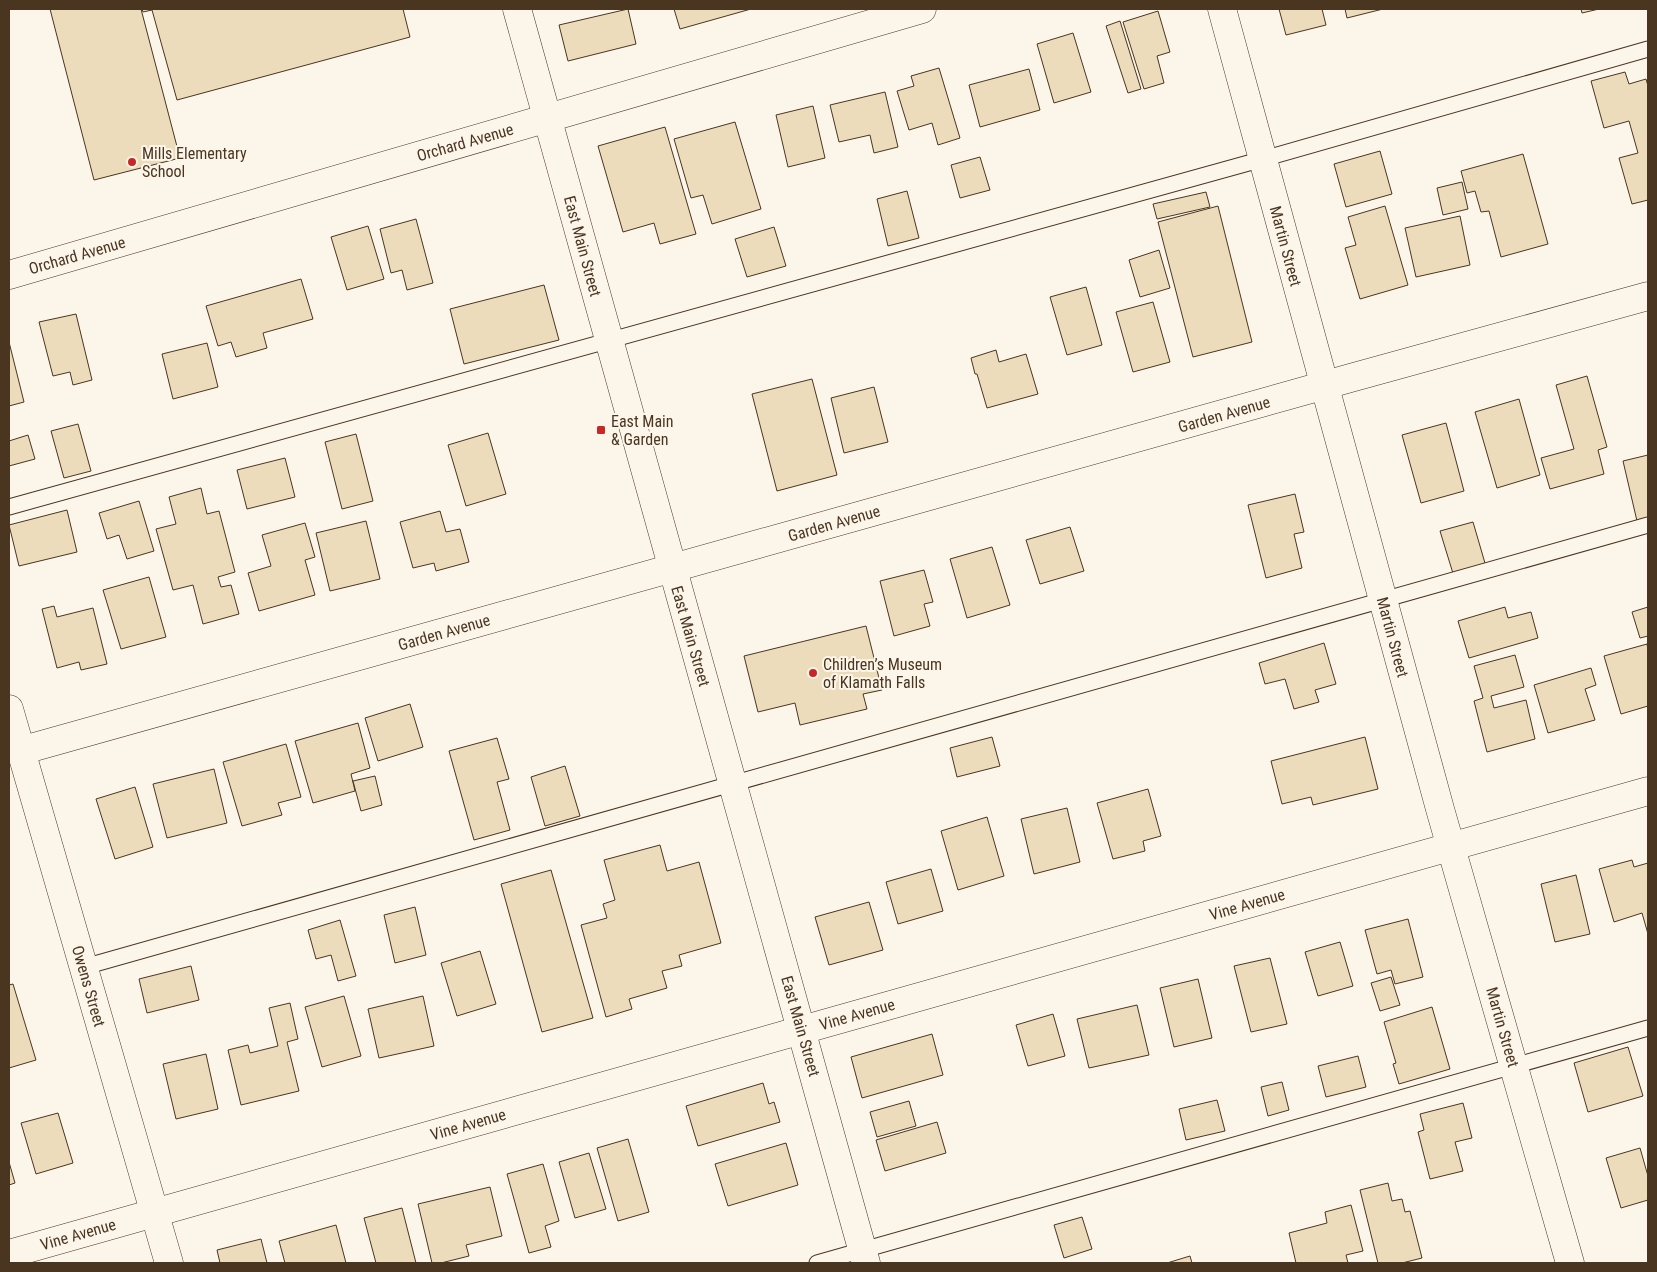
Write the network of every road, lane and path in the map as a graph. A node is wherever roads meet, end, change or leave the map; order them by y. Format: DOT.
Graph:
graph roads {
  1 [pos="517,9"];
  2 [pos="922,9"];
  3 [pos="1222,9"];
  4 [pos="1648,49"];
  5 [pos="547,118"];
  6 [pos="1263,159"];
  7 [pos="9,275"];
  8 [pos="1648,296"];
  9 [pos="609,341"];
  10 [pos="1324,386"];
  11 [pos="9,507"];
  12 [pos="1648,524"];
  13 [pos="672,568"];
  14 [pos="1383,600"];
  15 [pos="9,709"];
  16 [pos="20,751"];
  17 [pos="733,783"];
  18 [pos="1648,791"];
  19 [pos="1451,846"];
  20 [pos="84,966"];
  21 [pos="1648,1028"];
  22 [pos="802,1030"];
  23 [pos="1514,1065"];
  24 [pos="156,1212"];
  25 [pos="9,1254"];
  26 [pos="864,1257"];
  27 [pos="169,1263"];
  28 [pos="817,1263"];
  29 [pos="1570,1263"];
  1 -- 5 [label="street, East Main Street"];
  2 -- 5 [label="street, Orchard Avenue"];
  3 -- 6 [label="street, Martin Street"];
  4 -- 6 [label="lane"];
  5 -- 7 [label="street, Orchard Avenue"];
  5 -- 9 [label="street, East Main Street"];
  6 -- 9 [label="lane"];
  6 -- 10 [label="street, Martin Street"];
  8 -- 10 [label="street, Garden Avenue"];
  9 -- 11 [label="lane"];
  9 -- 13 [label="street, East Main Street"];
  10 -- 13 [label="street, Garden Avenue"];
  10 -- 14 [label="street, Martin Street"];
  12 -- 14 [label="lane"];
  13 -- 16 [label="street, Garden Avenue"];
  13 -- 17 [label="street, East Main Street"];
  14 -- 17 [label="lane"];
  14 -- 19 [label="street, Martin Street"];
  15 -- 16 [label="street, Owens Street"];
  16 -- 20 [label="street, Owens Street"];
  17 -- 20 [label="lane"];
  17 -- 22 [label="street, East Main Street"];
  18 -- 19 [label="street, Vine Avenue"];
  19 -- 22 [label="street, Vine Avenue"];
  19 -- 23 [label="street, Martin Street"];
  20 -- 24 [label="street, Owens Street"];
  21 -- 23 [label="lane"];
  22 -- 24 [label="street, Vine Avenue"];
  22 -- 26 [label="street, East Main Street"];
  23 -- 26 [label="lane"];
  23 -- 29 [label="street, Martin Street"];
  24 -- 25 [label="street, Vine Avenue"];
  24 -- 27 [label="street, Owens Street"];
  26 -- 28 [label="lane"];
}
